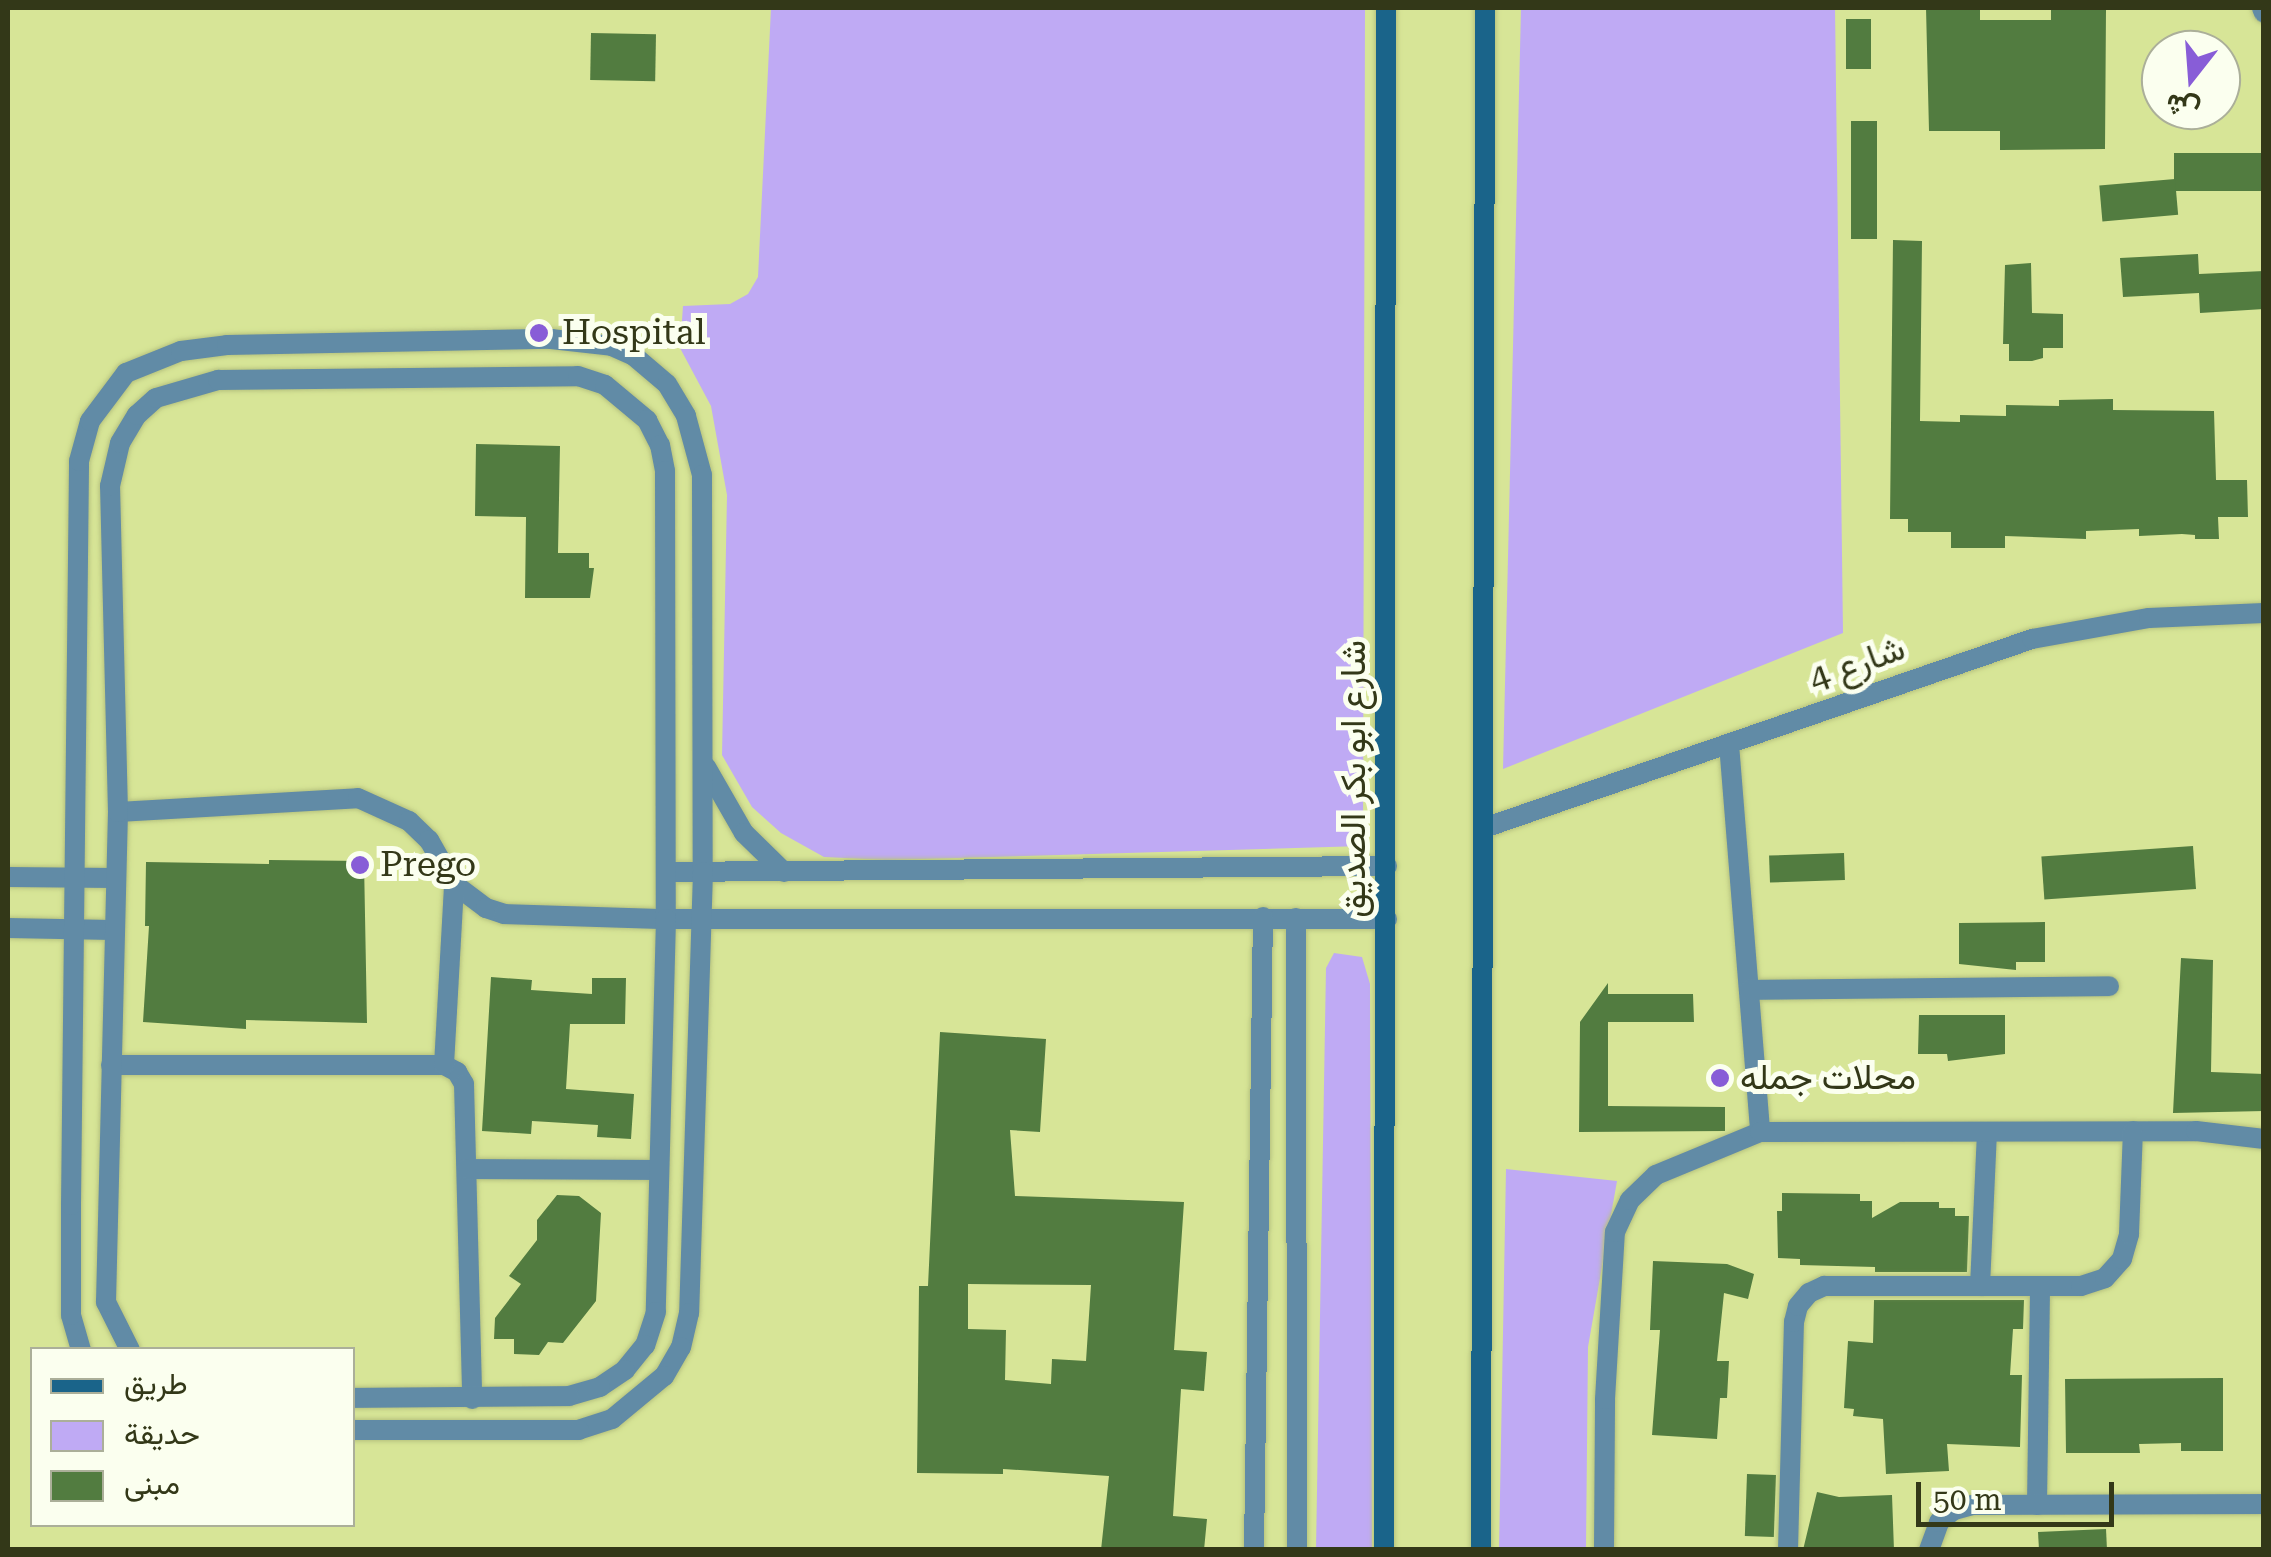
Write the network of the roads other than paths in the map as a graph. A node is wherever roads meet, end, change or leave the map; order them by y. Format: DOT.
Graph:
graph roads {
  1 [pos="1386,8"];
  2 [pos="1484,8"];
  3 [pos="2264,612"];
  4 [pos="1729,744"];
  5 [pos="704,761"];
  6 [pos="118,812"];
  7 [pos="1484,828"];
  8 [pos="1386,866"];
  9 [pos="666,872"];
  10 [pos="703,872"];
  11 [pos="784,872"];
  12 [pos="8,877"];
  13 [pos="75,878"];
  14 [pos="114,878"];
  15 [pos="454,884"];
  16 [pos="1263,917"];
  17 [pos="1296,918"];
  18 [pos="666,919"];
  19 [pos="700,920"];
  20 [pos="1387,920"];
  21 [pos="8,928"];
  22 [pos="75,930"];
  23 [pos="113,930"];
  24 [pos="2109,986"];
  25 [pos="1749,990"];
  26 [pos="111,1065"];
  27 [pos="444,1065"];
  28 [pos="2133,1131"];
  29 [pos="1760,1132"];
  30 [pos="1987,1132"];
  31 [pos="2264,1140"];
  32 [pos="468,1169"];
  33 [pos="656,1170"];
  34 [pos="1980,1286"];
  35 [pos="2040,1286"];
  36 [pos="80,1347"];
  37 [pos="128,1347"];
  38 [pos="358,1398"];
  39 [pos="472,1399"];
  40 [pos="359,1430"];
  41 [pos="2038,1504"];
  42 [pos="2264,1504"];
  43 [pos="1254,1550"];
  44 [pos="1297,1550"];
  45 [pos="1384,1550"];
  46 [pos="1481,1550"];
  47 [pos="1604,1550"];
  48 [pos="1788,1550"];
  49 [pos="1929,1550"];
  1 -- 8 [label="main road, شارع ابو بكر الصديق"];
  2 -- 7 [label="main road"];
  3 -- 4 [label="street, شارع 4"];
  4 -- 7 [label="street, شارع 4"];
  4 -- 25 [label="street"];
  5 -- 10 [label="street"];
  5 -- 11 [label="street"];
  5 -- 13 [label="street"];
  6 -- 9 [label="street"];
  6 -- 14 [label="street"];
  6 -- 15 [label="street"];
  7 -- 46 [label="main road"];
  8 -- 11 [label="street"];
  8 -- 20 [label="main road, شارع ابو بكر الصديق"];
  9 -- 10 [label="street"];
  9 -- 18 [label="street"];
  10 -- 11 [label="street"];
  10 -- 19 [label="street"];
  12 -- 13 [label="street"];
  13 -- 14 [label="street"];
  13 -- 22 [label="street"];
  14 -- 23 [label="street"];
  15 -- 18 [label="street"];
  15 -- 27 [label="street"];
  16 -- 17 [label="street"];
  16 -- 19 [label="street"];
  16 -- 43 [label="street"];
  17 -- 20 [label="street"];
  17 -- 44 [label="street"];
  18 -- 19 [label="street"];
  18 -- 33 [label="street"];
  19 -- 40 [label="street"];
  20 -- 45 [label="main road, شارع ابو بكر الصديق"];
  21 -- 22 [label="street"];
  22 -- 23 [label="street"];
  22 -- 36 [label="street"];
  23 -- 26 [label="street"];
  24 -- 25 [label="street"];
  25 -- 29 [label="street"];
  26 -- 27 [label="street"];
  26 -- 37 [label="street"];
  27 -- 32 [label="street"];
  28 -- 30 [label="street"];
  28 -- 31 [label="street"];
  28 -- 35 [label="street"];
  29 -- 30 [label="street"];
  29 -- 47 [label="street"];
  30 -- 34 [label="street"];
  32 -- 33 [label="street"];
  32 -- 39 [label="street"];
  33 -- 39 [label="street"];
  34 -- 35 [label="street"];
  34 -- 48 [label="street"];
  35 -- 41 [label="street"];
  38 -- 39 [label="street"];
  38 -- 40 [label="street"];
  41 -- 42 [label="street"];
  41 -- 49 [label="street"];
}
